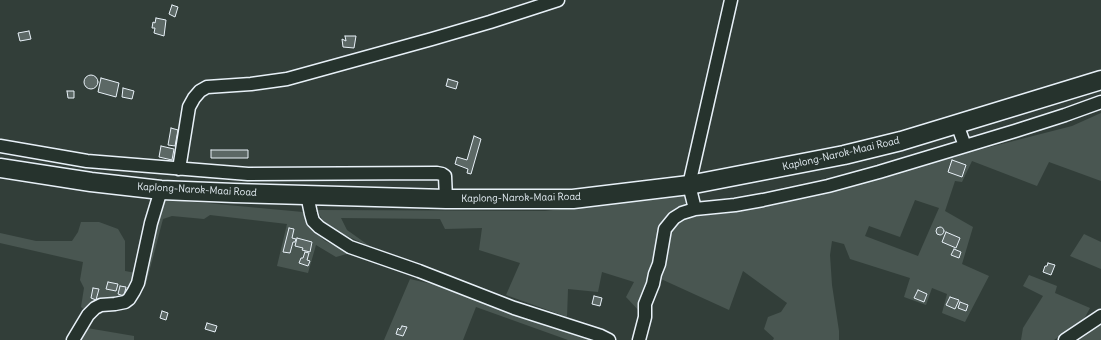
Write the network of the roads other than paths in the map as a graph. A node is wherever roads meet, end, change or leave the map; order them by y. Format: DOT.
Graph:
graph roads {
  1 [pos="558,0"];
  2 [pos="731,0"];
  3 [pos="1101,80"];
  4 [pos="1101,102"];
  5 [pos="957,124"];
  6 [pos="0,146"];
  7 [pos="965,146"];
  8 [pos="0,168"];
  9 [pos="179,169"];
  10 [pos="689,185"];
  11 [pos="161,190"];
  12 [pos="307,195"];
  13 [pos="446,199"];
  14 [pos="695,209"];
  15 [pos="1101,316"];
  16 [pos="73,340"];
  17 [pos="609,340"];
  18 [pos="639,340"];
  19 [pos="1066,340"];
  1 -- 9 [label="street"];
  2 -- 10 [label="street"];
  3 -- 5 [label="highway, Kaplong-Narok-Maai Road"];
  4 -- 7 [label="street"];
  5 -- 7 [label="street"];
  5 -- 10 [label="highway, Kaplong-Narok-Maai Road"];
  6 -- 9 [label="street"];
  7 -- 14 [label="street"];
  8 -- 11 [label="highway, Kaplong-Narok-Maai Road"];
  9 -- 13 [label="street"];
  10 -- 13 [label="highway, Kaplong-Narok-Maai Road"];
  10 -- 14 [label="street"];
  11 -- 12 [label="highway, Kaplong-Narok-Maai Road"];
  11 -- 16 [label="street"];
  12 -- 13 [label="highway, Kaplong-Narok-Maai Road"];
  12 -- 17 [label="street"];
  14 -- 18 [label="street"];
  15 -- 19 [label="street"];
}
